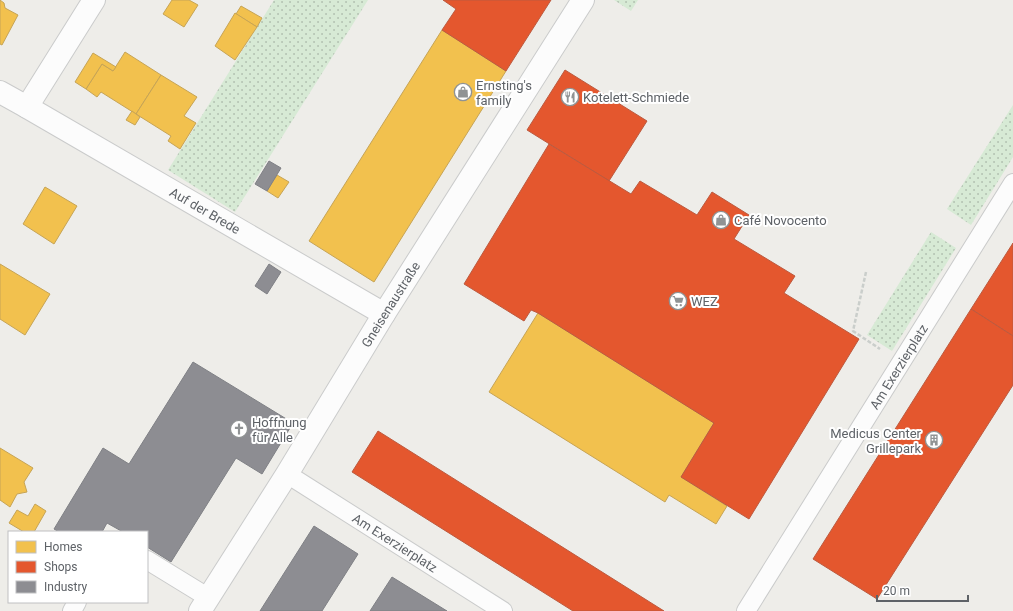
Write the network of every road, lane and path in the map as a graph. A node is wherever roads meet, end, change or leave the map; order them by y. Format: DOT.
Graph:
graph roads {
  1 [pos="94,0"];
  2 [pos="583,0"];
  3 [pos="0,92"];
  4 [pos="27,107"];
  5 [pos="1013,183"];
  6 [pos="866,272"];
  7 [pos="384,314"];
  8 [pos="901,362"];
  9 [pos="287,474"];
  10 [pos="148,561"];
  11 [pos="204,605"];
  12 [pos="503,611"];
  13 [pos="746,611"];
  1 -- 4 [label="street"];
  2 -- 7 [label="street, Gneisenaustraße"];
  3 -- 4 [label="street, Auf der Brede"];
  4 -- 7 [label="street, Auf der Brede"];
  5 -- 8 [label="lane, Am Exerzierplatz"];
  6 -- 8 [label="path"];
  7 -- 9 [label="street, Gneisenaustraße"];
  8 -- 13 [label="lane, Am Exerzierplatz"];
  9 -- 11 [label="street, Gneisenaustraße"];
  9 -- 12 [label="lane, Am Exerzierplatz"];
  10 -- 11 [label="lane"];
}
